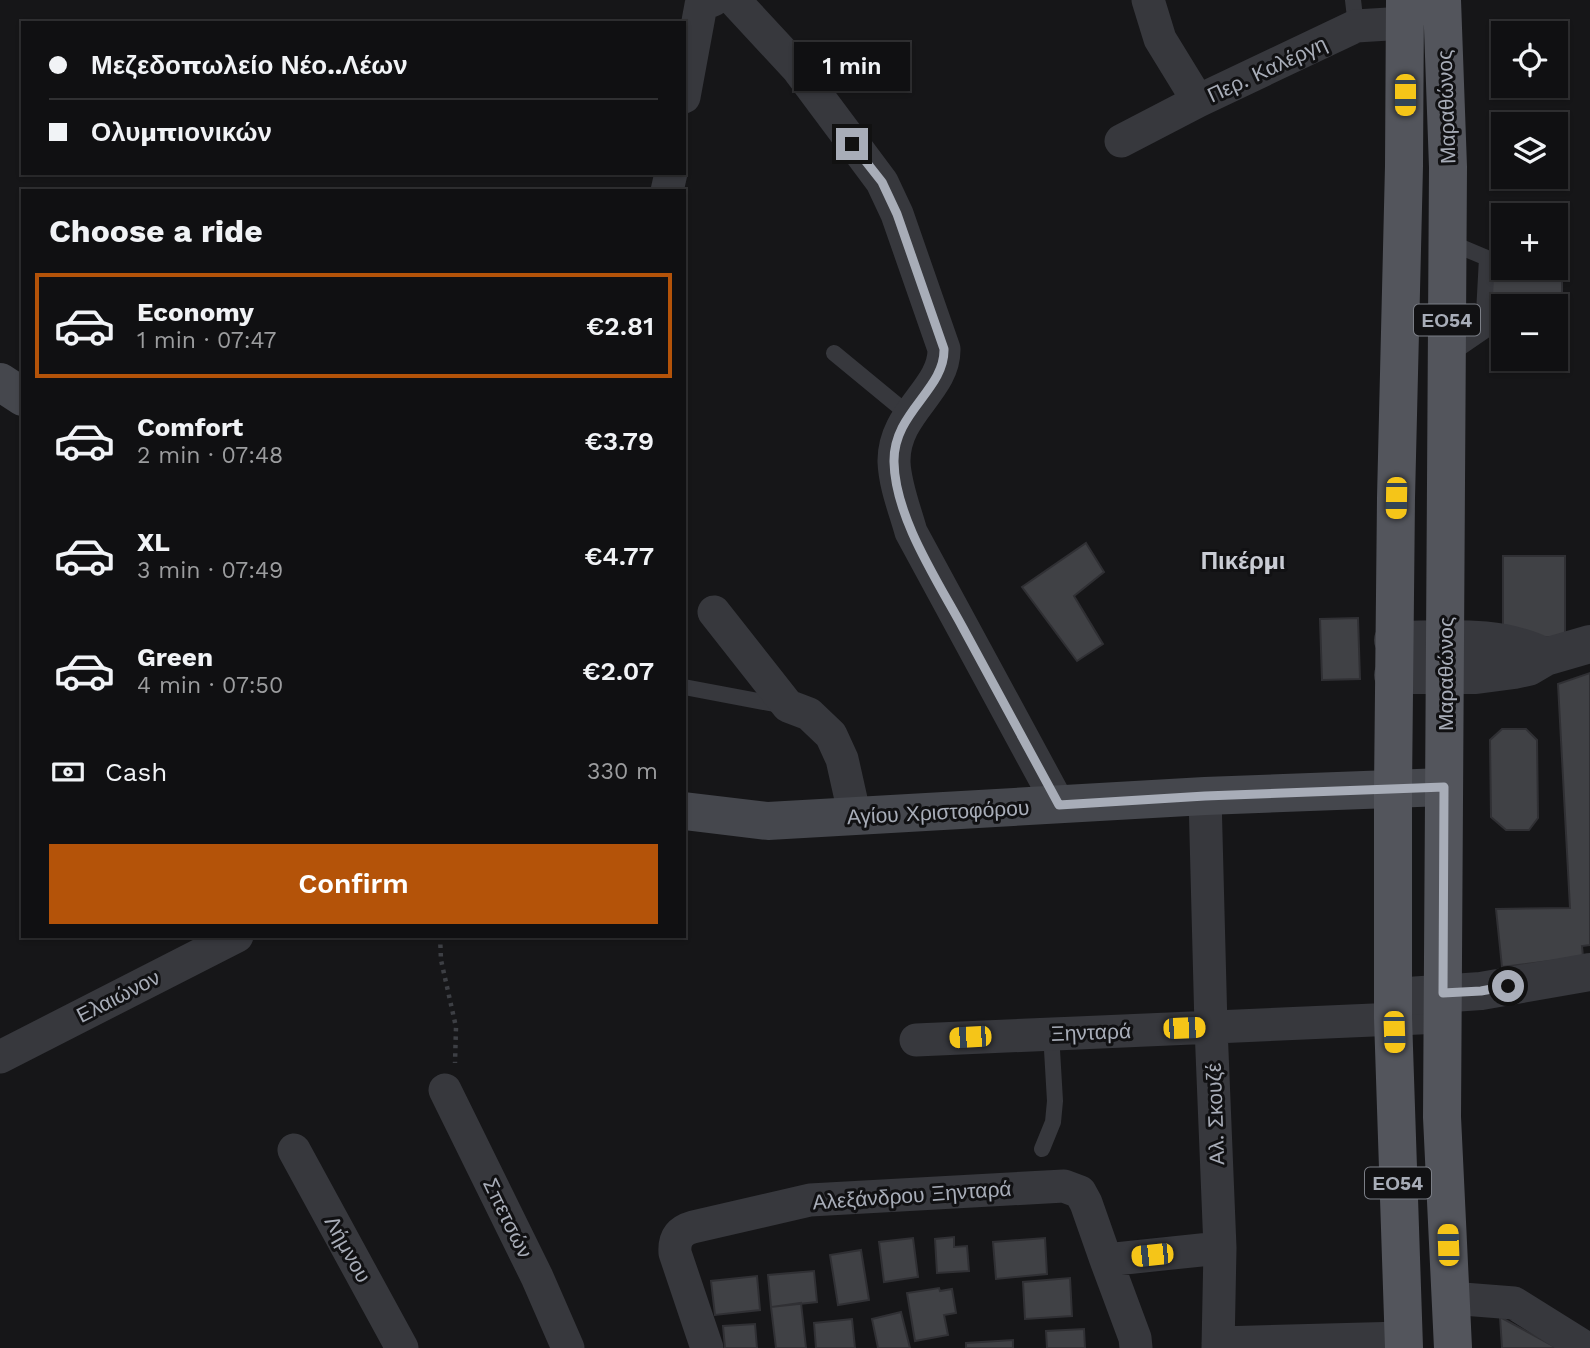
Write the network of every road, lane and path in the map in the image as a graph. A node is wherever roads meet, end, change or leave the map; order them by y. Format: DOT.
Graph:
graph roads {
  1 [pos="713,0"];
  2 [pos="734,0"];
  3 [pos="1148,0"];
  4 [pos="1442,0"];
  5 [pos="1405,12"];
  6 [pos="1354,13"];
  7 [pos="686,86"];
  8 [pos="1198,101"];
  9 [pos="1121,141"];
  10 [pos="834,354"];
  11 [pos="0,382"];
  12 [pos="21,396"];
  13 [pos="908,414"];
  14 [pos="714,612"];
  15 [pos="1590,643"];
  16 [pos="1393,657"];
  17 [pos="1445,658"];
  18 [pos="686,687"];
  19 [pos="788,706"];
  20 [pos="1444,787"];
  21 [pos="1393,789"];
  22 [pos="1205,796"];
  23 [pos="1059,805"];
  24 [pos="686,811"];
  25 [pos="855,817"];
  26 [pos="233,938"];
  27 [pos="440,938"];
  28 [pos="1590,972"];
  29 [pos="1442,1005"];
  30 [pos="1393,1007"];
  31 [pos="1211,1027"];
  32 [pos="1051,1033"];
  33 [pos="916,1040"];
  34 [pos="0,1057"];
  35 [pos="445,1090"];
  36 [pos="1042,1149"];
  37 [pos="294,1150"];
  38 [pos="1220,1248"];
  39 [pos="1106,1260"];
  40 [pos="1450,1298"];
  41 [pos="1403,1343"];
  42 [pos="1218,1345"];
  43 [pos="402,1348"];
  44 [pos="568,1348"];
  45 [pos="707,1348"];
  46 [pos="1136,1348"];
  47 [pos="1452,1348"];
  48 [pos="1586,1348"];
  1 -- 7 [label="street"];
  2 -- 13 [label="street"];
  3 -- 8 [label="street, Περ. Καλέργη"];
  4 -- 17 [label="main road, Μαραθώνος / ΕΟ54"];
  5 -- 6 [label="street, Περ. Καλέργη"];
  5 -- 16 [label="main road, Μαραθώνος / ΕΟ54"];
  6 -- 8 [label="street, Περ. Καλέργη"];
  8 -- 9 [label="street"];
  10 -- 13 [label="lane"];
  11 -- 12 [label="main road"];
  13 -- 23 [label="street"];
  14 -- 19 [label="street"];
  15 -- 17 [label="street"];
  16 -- 17 [label="street"];
  16 -- 21 [label="main road, Μαραθώνος / ΕΟ54"];
  17 -- 20 [label="main road, Μαραθώνος / ΕΟ54"];
  18 -- 19 [label="lane"];
  19 -- 25 [label="street"];
  20 -- 21 [label="main road, Αγίου Χριστοφόρου"];
  20 -- 29 [label="main road, Μαραθώνος / ΕΟ54"];
  21 -- 22 [label="main road, Αγίου Χριστοφόρου"];
  21 -- 30 [label="main road, Μαραθώνος / ΕΟ54"];
  22 -- 23 [label="main road, Αγίου Χριστοφόρου"];
  22 -- 31 [label="street, Αλ. Σκουζέ"];
  23 -- 25 [label="main road, Αγίου Χριστοφόρου"];
  24 -- 25 [label="main road, Αγίου Χριστοφόρου"];
  26 -- 34 [label="street, Ελαιώνον"];
  27 -- 35 [label="path"];
  28 -- 29 [label="street"];
  29 -- 30 [label="street"];
  29 -- 40 [label="main road, Μαραθώνος / ΕΟ54"];
  30 -- 31 [label="street, Ξηνταρά"];
  30 -- 41 [label="main road, Μαραθώνος / ΕΟ54"];
  31 -- 32 [label="street, Ξηνταρά"];
  31 -- 38 [label="street, Αλ. Σκουζέ"];
  32 -- 33 [label="street, Ξηνταρά"];
  32 -- 36 [label="lane"];
  35 -- 44 [label="street, Σπετσών"];
  37 -- 43 [label="street, Λήμνου"];
  38 -- 39 [label="street"];
  38 -- 42 [label="street, Αλ. Σκουζέ"];
  39 -- 45 [label="street, Αλεξάνδρου Ξηνταρά"];
  39 -- 46 [label="street"];
  40 -- 47 [label="main road, Μαραθώνος / ΕΟ54"];
  40 -- 48 [label="street"];
  41 -- 42 [label="street"];
}
